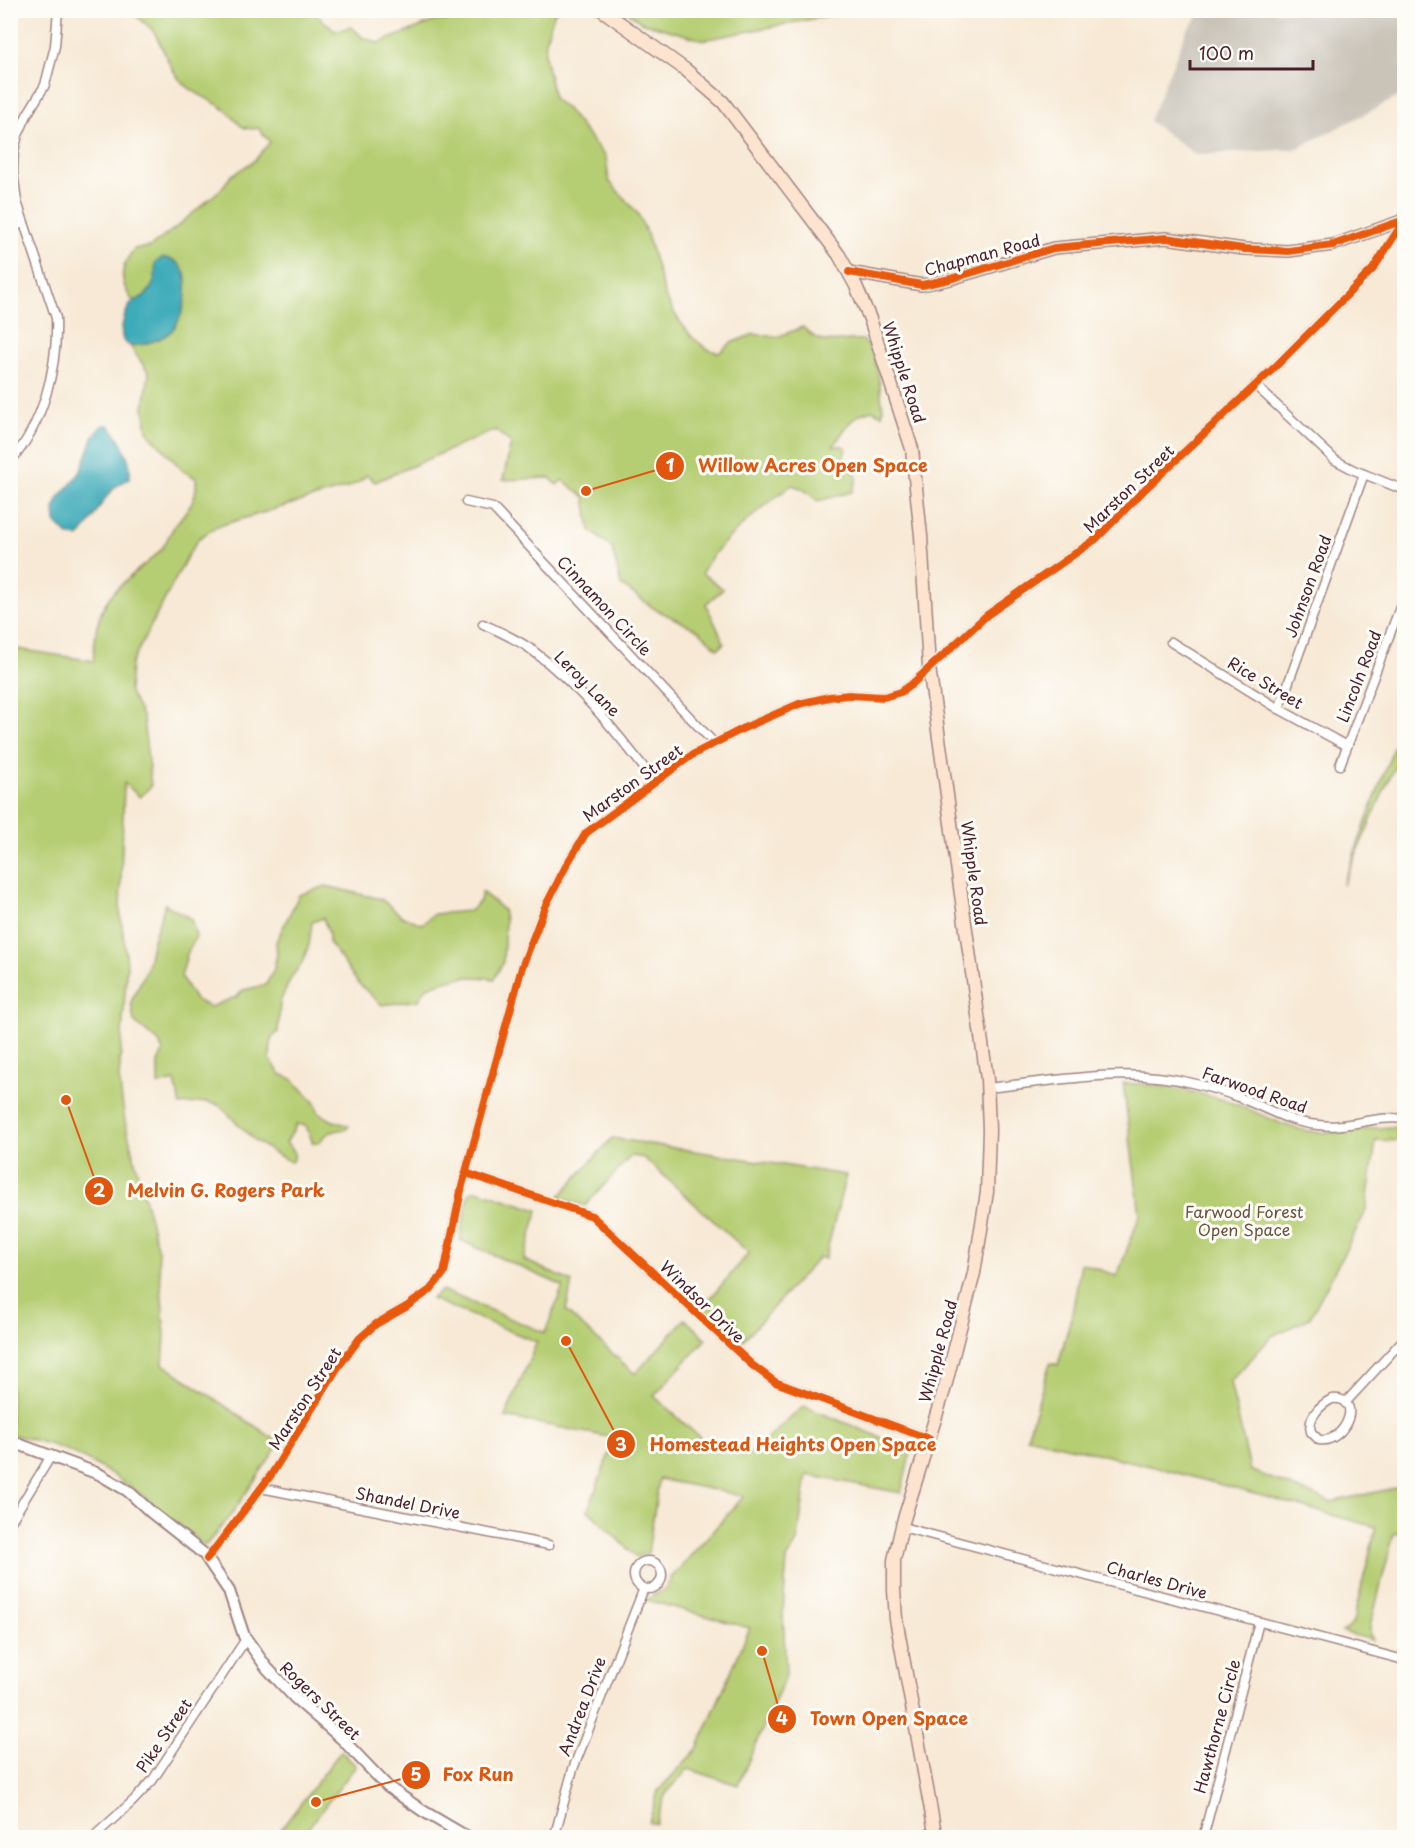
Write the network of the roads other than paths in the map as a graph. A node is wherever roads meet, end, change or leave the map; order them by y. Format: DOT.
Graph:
graph roads {
  1 [pos="58,10"];
  2 [pos="602,10"];
  3 [pos="1404,220"];
  4 [pos="24,224"];
  5 [pos="10,228"];
  6 [pos="849,272"];
  7 [pos="1255,386"];
  8 [pos="10,462"];
  9 [pos="1364,474"];
  10 [pos="1404,490"];
  11 [pos="466,502"];
  12 [pos="1404,597"];
  13 [pos="483,624"];
  14 [pos="1170,642"];
  15 [pos="929,667"];
  16 [pos="1279,709"];
  17 [pos="714,743"];
  18 [pos="1347,746"];
  19 [pos="1340,765"];
  20 [pos="655,782"];
  21 [pos="987,1088"];
  22 [pos="1404,1119"];
  23 [pos="466,1173"];
  24 [pos="1404,1339"];
  25 [pos="1345,1403"];
  26 [pos="929,1439"];
  27 [pos="10,1440"];
  28 [pos="51,1456"];
  29 [pos="261,1488"];
  30 [pos="10,1523"];
  31 [pos="902,1527"];
  32 [pos="549,1545"];
  33 [pos="207,1558"];
  34 [pos="644,1588"];
  35 [pos="1259,1622"];
  36 [pos="246,1639"];
  37 [pos="1404,1660"];
  38 [pos="92,1838"];
  39 [pos="469,1838"];
  40 [pos="554,1838"];
  41 [pos="936,1838"];
  42 [pos="1203,1838"];
  1 -- 4 [label="street"];
  2 -- 6 [label="main road, Whipple Road"];
  3 -- 6 [label="street, Chapman Road"];
  3 -- 7 [label="street, Marston Street"];
  4 -- 5 [label="street"];
  4 -- 8 [label="street"];
  6 -- 15 [label="main road, Whipple Road"];
  7 -- 9 [label="street"];
  7 -- 15 [label="street, Marston Street"];
  9 -- 10 [label="street"];
  9 -- 16 [label="street, Johnson Road"];
  11 -- 17 [label="street, Cinnamon Circle"];
  12 -- 18 [label="street, Lincoln Road"];
  13 -- 20 [label="street, Leroy Lane"];
  14 -- 16 [label="street, Rice Street"];
  15 -- 17 [label="street, Marston Street"];
  15 -- 21 [label="main road, Whipple Road"];
  16 -- 18 [label="street, Rice Street"];
  17 -- 20 [label="street, Marston Street"];
  18 -- 19 [label="street, Lincoln Road"];
  20 -- 23 [label="street, Marston Street"];
  21 -- 22 [label="street, Farwood Road"];
  21 -- 26 [label="main road, Whipple Road"];
  23 -- 26 [label="street, Windsor Drive"];
  23 -- 29 [label="street, Marston Street"];
  24 -- 25 [label="street"];
  25 -- 25 [label="street"];
  26 -- 31 [label="main road, Whipple Road"];
  27 -- 28 [label="street, Rogers Street"];
  28 -- 30 [label="street"];
  28 -- 33 [label="street, Rogers Street"];
  29 -- 32 [label="street, Shandel Drive"];
  29 -- 33 [label="street, Marston Street"];
  31 -- 35 [label="street, Charles Drive"];
  31 -- 41 [label="main road, Whipple Road"];
  33 -- 36 [label="street, Rogers Street"];
  34 -- 40 [label="street, Andrea Drive"];
  35 -- 37 [label="street, Charles Drive"];
  35 -- 42 [label="street, Hawthorne Circle"];
  36 -- 38 [label="street, Pike Street"];
  36 -- 39 [label="street, Rogers Street"];
}
